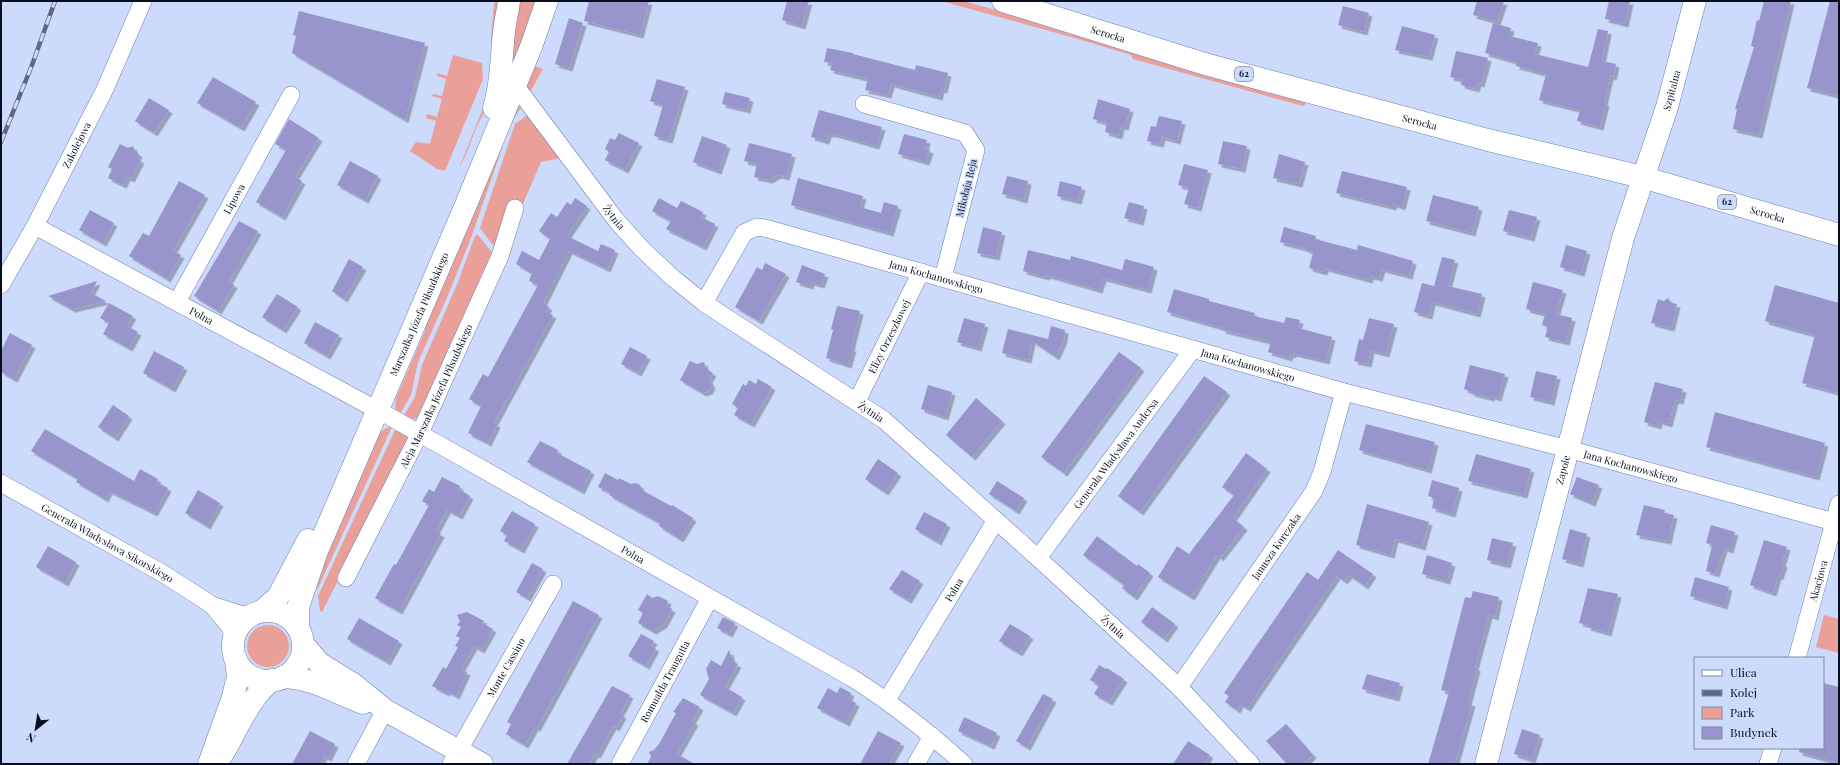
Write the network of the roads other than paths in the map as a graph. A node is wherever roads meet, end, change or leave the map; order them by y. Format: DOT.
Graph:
graph roads {
  1 [pos="144,1"];
  2 [pos="509,1"];
  3 [pos="547,1"];
  4 [pos="1003,1"];
  5 [pos="1695,1"];
  6 [pos="503,58"];
  7 [pos="514,86"];
  8 [pos="290,95"];
  9 [pos="864,104"];
  10 [pos="1642,177"];
  11 [pos="515,208"];
  12 [pos="34,226"];
  13 [pos="1839,235"];
  14 [pos="921,272"];
  15 [pos="943,278"];
  16 [pos="1,285"];
  17 [pos="177,302"];
  18 [pos="704,303"];
  19 [pos="1193,349"];
  20 [pos="1344,392"];
  21 [pos="857,401"];
  22 [pos="373,407"];
  23 [pos="420,433"];
  24 [pos="1568,449"];
  25 [pos="1,483"];
  26 [pos="1839,504"];
  27 [pos="996,520"];
  28 [pos="1834,522"];
  29 [pos="1038,558"];
  30 [pos="346,578"];
  31 [pos="553,584"];
  32 [pos="710,598"];
  33 [pos="212,605"];
  34 [pos="257,613"];
  35 [pos="300,636"];
  36 [pos="234,637"];
  37 [pos="1797,657"];
  38 [pos="236,659"];
  39 [pos="278,679"];
  40 [pos="1179,687"];
  41 [pos="887,700"];
  42 [pos="385,710"];
  43 [pos="932,736"];
  44 [pos="1773,749"];
  45 [pos="454,757"];
  46 [pos="209,764"];
  47 [pos="216,764"];
  48 [pos="356,764"];
  49 [pos="482,764"];
  50 [pos="620,764"];
  51 [pos="916,764"];
  52 [pos="964,764"];
  53 [pos="1251,764"];
  54 [pos="1486,764"];
  55 [pos="1768,764"];
  1 -- 12 [label="street, Zakolejowa"];
  2 -- 6 [label="main road, Marszałka Józefa Piłsudskiego"];
  3 -- 7 [label="main road, Marszałka Józefa Piłsudskiego"];
  4 -- 10 [label="main road, Serocka / 62"];
  5 -- 10 [label="main road, Szpitalna"];
  6 -- 7 [label="street, Żytnia"];
  6 -- 22 [label="main road, Marszałka Józefa Piłsudskiego"];
  7 -- 18 [label="street, Żytnia"];
  7 -- 22 [label="main road, Marszałka Józefa Piłsudskiego"];
  8 -- 17 [label="street, Lipowa"];
  9 -- 15 [label="street, Mikołaja Reja"];
  10 -- 13 [label="main road, Serocka / 62"];
  10 -- 24 [label="main road, Zapole"];
  11 -- 23 [label="street, Aleja Marszałka Józefa Piłsudskiego"];
  12 -- 16 [label="street, Zakolejowa"];
  12 -- 17 [label="street, Polna"];
  14 -- 15 [label="street, Jana Kochanowskiego"];
  14 -- 18 [label="street, Jana Kochanowskiego"];
  14 -- 21 [label="street, Elizy Orzeszkowej"];
  15 -- 19 [label="street, Jana Kochanowskiego"];
  17 -- 22 [label="street, Polna"];
  18 -- 21 [label="street, Żytnia"];
  19 -- 20 [label="street, Jana Kochanowskiego"];
  19 -- 29 [label="street, Generała Władysława Andersa"];
  20 -- 24 [label="street, Jana Kochanowskiego"];
  20 -- 40 [label="street, Janusza Korczaka"];
  21 -- 27 [label="street, Żytnia"];
  22 -- 23 [label="street, Polna"];
  22 -- 34 [label="main road, Marszałka Józefa Piłsudskiego"];
  22 -- 35 [label="main road, Marszałka Józefa Piłsudskiego"];
  23 -- 30 [label="street, Aleja Marszałka Józefa Piłsudskiego"];
  23 -- 32 [label="street, Polna"];
  24 -- 28 [label="street, Jana Kochanowskiego"];
  24 -- 54 [label="main road, Zapole"];
  25 -- 33 [label="street, Generała Władysława Sikorskiego"];
  26 -- 28 [label="street, Akacjowa"];
  27 -- 29 [label="street, Żytnia"];
  27 -- 41 [label="street, Polna"];
  28 -- 37 [label="street, Akacjowa"];
  29 -- 40 [label="street, Żytnia"];
  31 -- 45 [label="street, Monte Cassino"];
  32 -- 41 [label="street, Polna"];
  32 -- 50 [label="street, Romualda Traugutta"];
  33 -- 34 [label="street, Generała Władysława Sikorskiego"];
  33 -- 36 [label="street, Generała Władysława Sikorskiego"];
  34 -- 35 [label="main road"];
  34 -- 36 [label="main road"];
  35 -- 39 [label="main road"];
  35 -- 42 [label="main road"];
  36 -- 38 [label="main road"];
  38 -- 39 [label="main road"];
  38 -- 46 [label="main road"];
  39 -- 42 [label="main road"];
  39 -- 47 [label="main road"];
  40 -- 53 [label="street, Żytnia"];
  41 -- 43 [label="street, Polna"];
  42 -- 45 [label="main road"];
  42 -- 48 [label="street"];
  43 -- 51 [label="street"];
  43 -- 52 [label="street, Polna"];
  44 -- 55 [label="street"];
  45 -- 49 [label="main road"];
}
